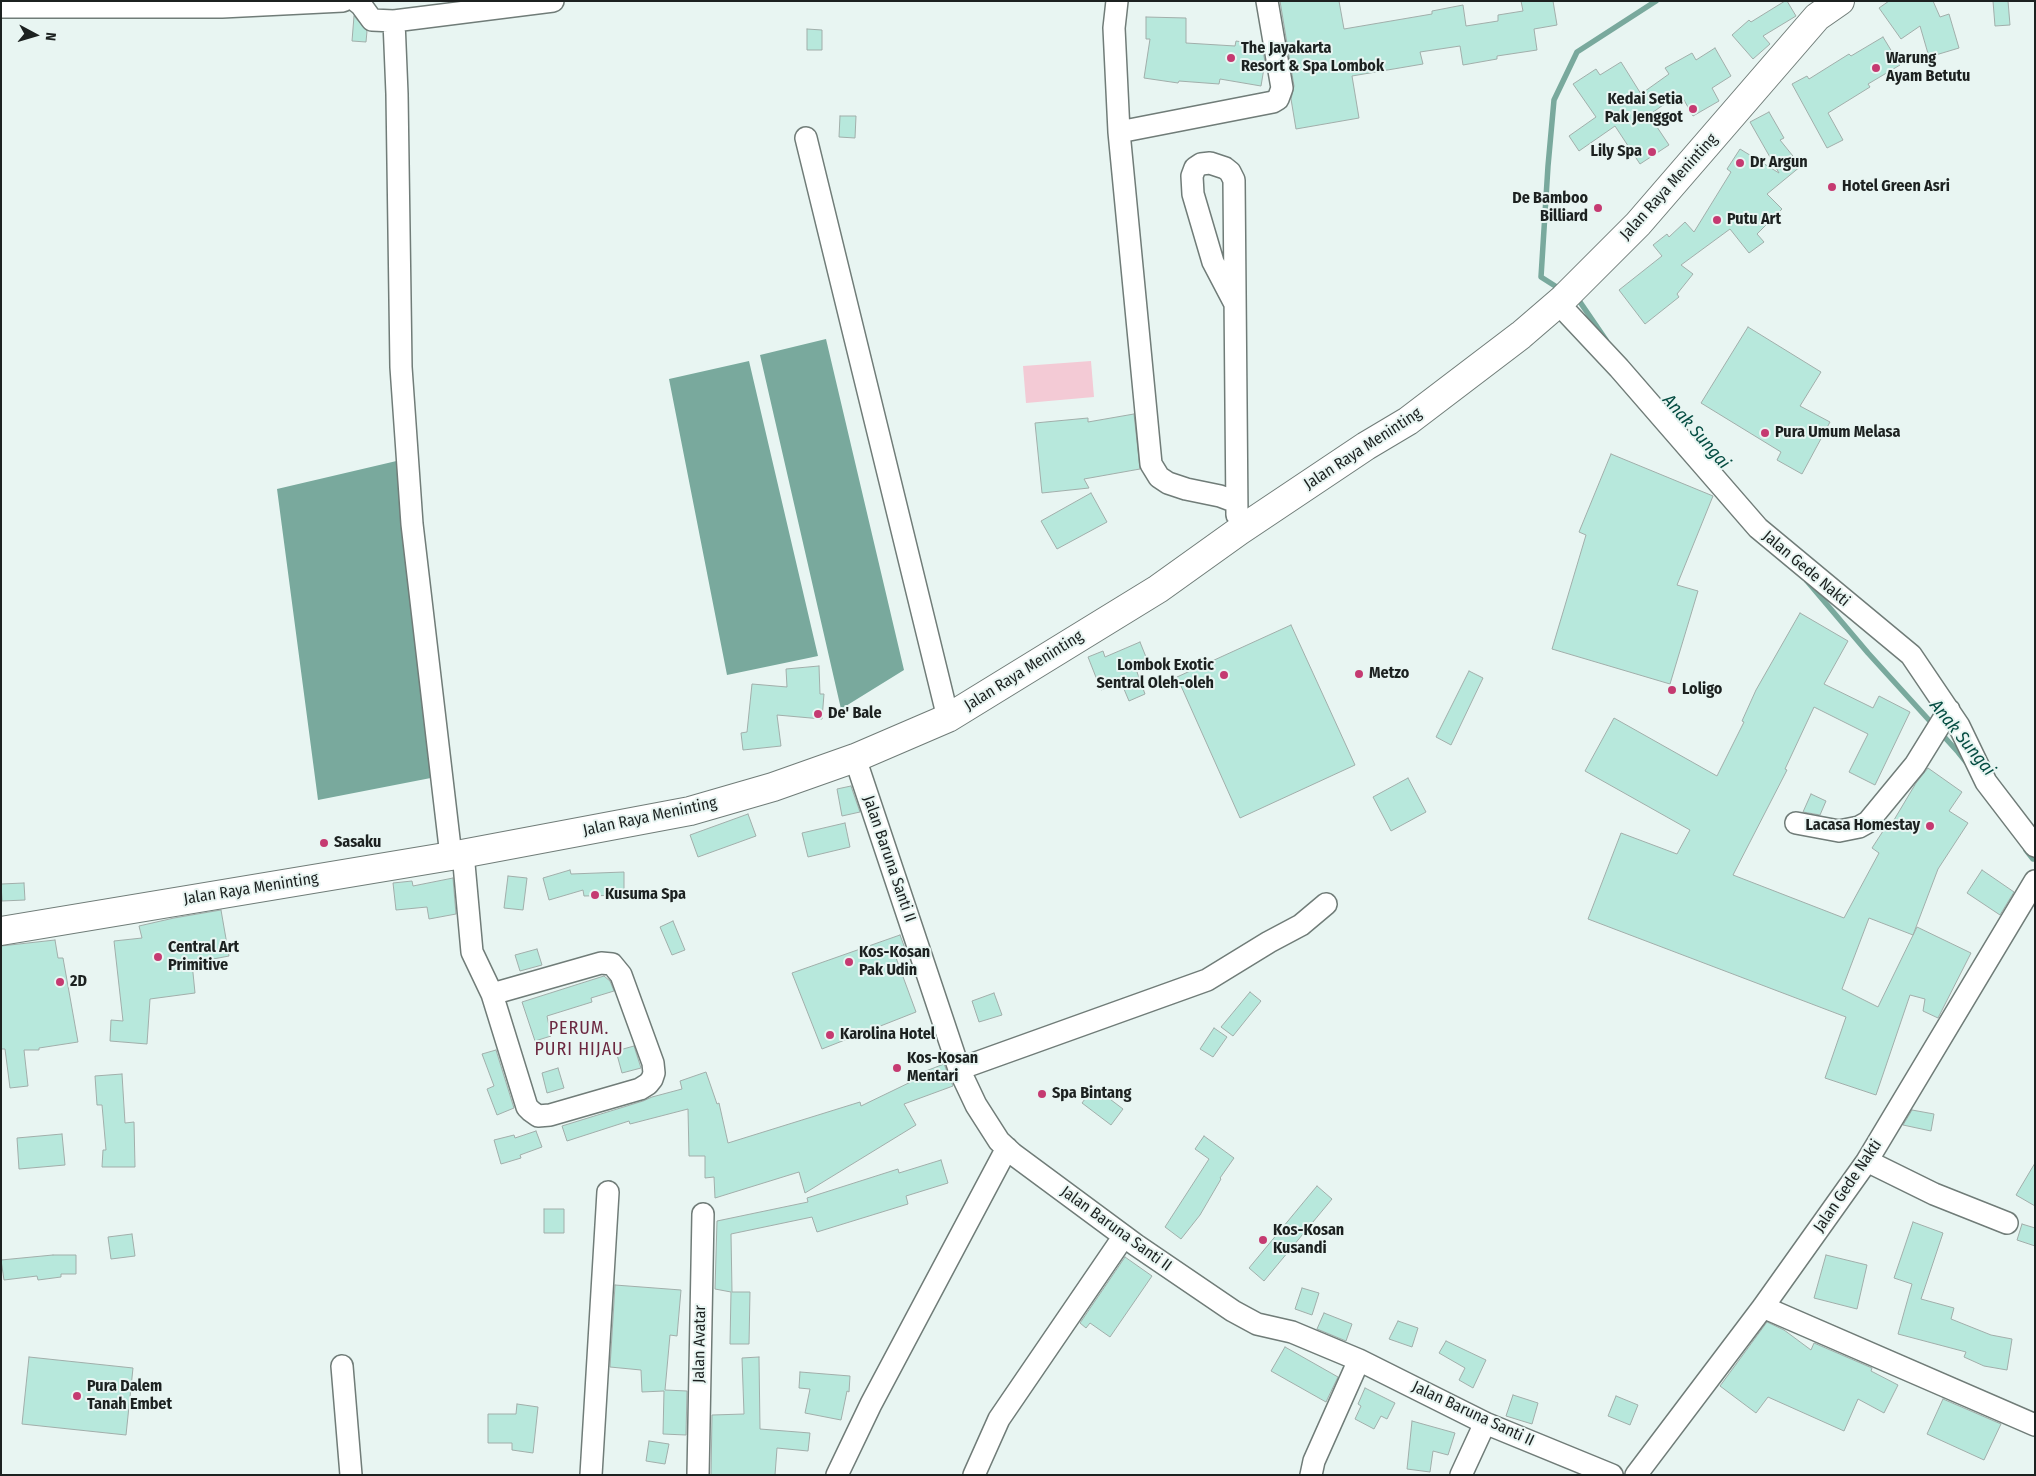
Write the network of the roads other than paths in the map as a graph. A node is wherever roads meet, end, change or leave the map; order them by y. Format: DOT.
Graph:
graph roads {
  1 [pos="343,1"];
  2 [pos="356,1"];
  3 [pos="553,1"];
  4 [pos="1117,1"];
  5 [pos="1267,1"];
  6 [pos="1840,1"];
  7 [pos="1,6"];
  8 [pos="394,21"];
  9 [pos="1119,132"];
  10 [pos="806,138"];
  11 [pos="1561,301"];
  12 [pos="1235,304"];
  13 [pos="1236,502"];
  14 [pos="1239,531"];
  15 [pos="948,718"];
  16 [pos="1941,722"];
  17 [pos="855,758"];
  18 [pos="1796,823"];
  19 [pos="2035,846"];
  20 [pos="457,854"];
  21 [pos="2035,881"];
  22 [pos="1326,904"];
  23 [pos="1,931"];
  24 [pos="492,994"];
  25 [pos="959,1069"];
  26 [pos="1007,1148"];
  27 [pos="1867,1161"];
  28 [pos="608,1192"];
  29 [pos="703,1214"];
  30 [pos="2007,1223"];
  31 [pos="1124,1236"];
  32 [pos="1763,1307"];
  33 [pos="1358,1360"];
  34 [pos="342,1366"];
  35 [pos="1485,1423"];
  36 [pos="2035,1425"];
  37 [pos="351,1475"];
  38 [pos="591,1475"];
  39 [pos="698,1475"];
  40 [pos="836,1475"];
  41 [pos="974,1475"];
  42 [pos="1311,1475"];
  43 [pos="1460,1475"];
  44 [pos="1612,1475"];
  45 [pos="1636,1475"];
  1 -- 7 [label="street"];
  2 -- 8 [label="street"];
  3 -- 8 [label="street"];
  4 -- 9 [label="street"];
  5 -- 9 [label="street"];
  6 -- 11 [label="highway, Jalan Raya Meninting"];
  8 -- 20 [label="street"];
  9 -- 13 [label="street"];
  10 -- 15 [label="street"];
  11 -- 14 [label="highway, Jalan Raya Meninting"];
  11 -- 16 [label="street, Jalan Gede Nakti"];
  12 -- 12 [label="street"];
  12 -- 13 [label="street"];
  13 -- 14 [label="street"];
  14 -- 15 [label="highway, Jalan Raya Meninting"];
  15 -- 17 [label="highway, Jalan Raya Meninting"];
  16 -- 18 [label="street"];
  16 -- 19 [label="street, Jalan Gede Nakti"];
  17 -- 20 [label="highway, Jalan Raya Meninting"];
  17 -- 25 [label="street, Jalan Baruna Santi II"];
  20 -- 23 [label="highway, Jalan Raya Meninting"];
  20 -- 24 [label="street"];
  21 -- 27 [label="street, Jalan Gede Nakti"];
  22 -- 25 [label="street"];
  24 -- 24 [label="street"];
  25 -- 26 [label="street, Jalan Baruna Santi II"];
  26 -- 31 [label="street, Jalan Baruna Santi II"];
  26 -- 40 [label="street"];
  27 -- 30 [label="street"];
  27 -- 32 [label="street, Jalan Gede Nakti"];
  28 -- 38 [label="street"];
  29 -- 39 [label="street, Jalan Avatar"];
  31 -- 33 [label="street, Jalan Baruna Santi II"];
  31 -- 41 [label="street"];
  32 -- 36 [label="street"];
  32 -- 45 [label="street, Jalan Gede Nakti"];
  33 -- 35 [label="street, Jalan Baruna Santi II"];
  33 -- 42 [label="street"];
  34 -- 37 [label="street"];
  35 -- 43 [label="street"];
  35 -- 44 [label="street, Jalan Baruna Santi II"];
}
